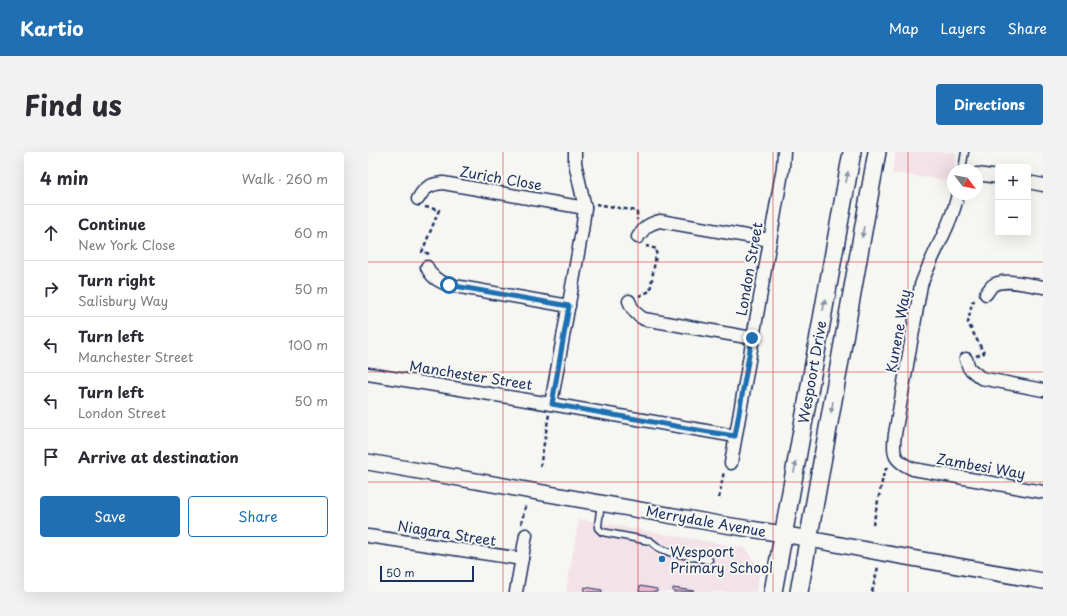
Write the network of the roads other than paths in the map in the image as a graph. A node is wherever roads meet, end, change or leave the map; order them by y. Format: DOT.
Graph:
graph roads {
  1 [pos="575,152"];
  2 [pos="784,152"];
  3 [pos="852,152"];
  4 [pos="877,152"];
  5 [pos="965,152"];
  6 [pos="963,164"];
  7 [pos="983,175"];
  8 [pos="995,177"];
  9 [pos="1031,183"];
  10 [pos="1043,185"];
  11 [pos="418,200"];
  12 [pos="956,200"];
  13 [pos="585,208"];
  14 [pos="638,237"];
  15 [pos="770,240"];
  16 [pos="427,267"];
  17 [pos="1043,287"];
  18 [pos="986,294"];
  19 [pos="629,301"];
  20 [pos="569,306"];
  21 [pos="752,338"];
  22 [pos="966,359"];
  23 [pos="368,374"];
  24 [pos="1043,390"];
  25 [pos="552,404"];
  26 [pos="735,436"];
  27 [pos="368,462"];
  28 [pos="731,463"];
  29 [pos="914,469"];
  30 [pos="1043,492"];
  31 [pos="601,503"];
  32 [pos="783,534"];
  33 [pos="526,535"];
  34 [pos="368,536"];
  35 [pos="809,538"];
  36 [pos="522,560"];
  37 [pos="709,560"];
  38 [pos="1043,581"];
  39 [pos="516,592"];
  40 [pos="773,592"];
  41 [pos="799,592"];
  1 -- 13 [label="street"];
  2 -- 15 [label="street, London Street"];
  32 -- 3 [label="main road, Wespoort Drive, one-way"];
  4 -- 35 [label="main road, Wespoort Drive, one-way"];
  5 -- 6 [label="lane"];
  7 -- 8 [label="street"];
  9 -- 10 [label="street"];
  11 -- 13 [label="street, Zurich Close"];
  12 -- 29 [label="street, Kunene Way"];
  13 -- 20 [label="street"];
  14 -- 15 [label="street"];
  15 -- 21 [label="street, London Street"];
  16 -- 20 [label="street"];
  17 -- 18 [label="street"];
  19 -- 21 [label="street"];
  20 -- 25 [label="street"];
  21 -- 26 [label="street, London Street"];
  22 -- 24 [label="street"];
  23 -- 25 [label="street, Manchester Street"];
  25 -- 26 [label="street, Manchester Street"];
  26 -- 28 [label="street, London Street"];
  27 -- 31 [label="street, Merrydale Avenue"];
  29 -- 30 [label="street, Zambesi Way"];
  31 -- 32 [label="street, Merrydale Avenue"];
  31 -- 37 [label="lane"];
  32 -- 35 [label="street, Merrydale Avenue"];
  32 -- 40 [label="main road, Wespoort Drive"];
  33 -- 36 [label="street"];
  34 -- 36 [label="street, Niagara Street"];
  35 -- 38 [label="street, Merrydale Avenue"];
  35 -- 41 [label="main road, Wespoort Drive"];
  36 -- 39 [label="street"];
}
